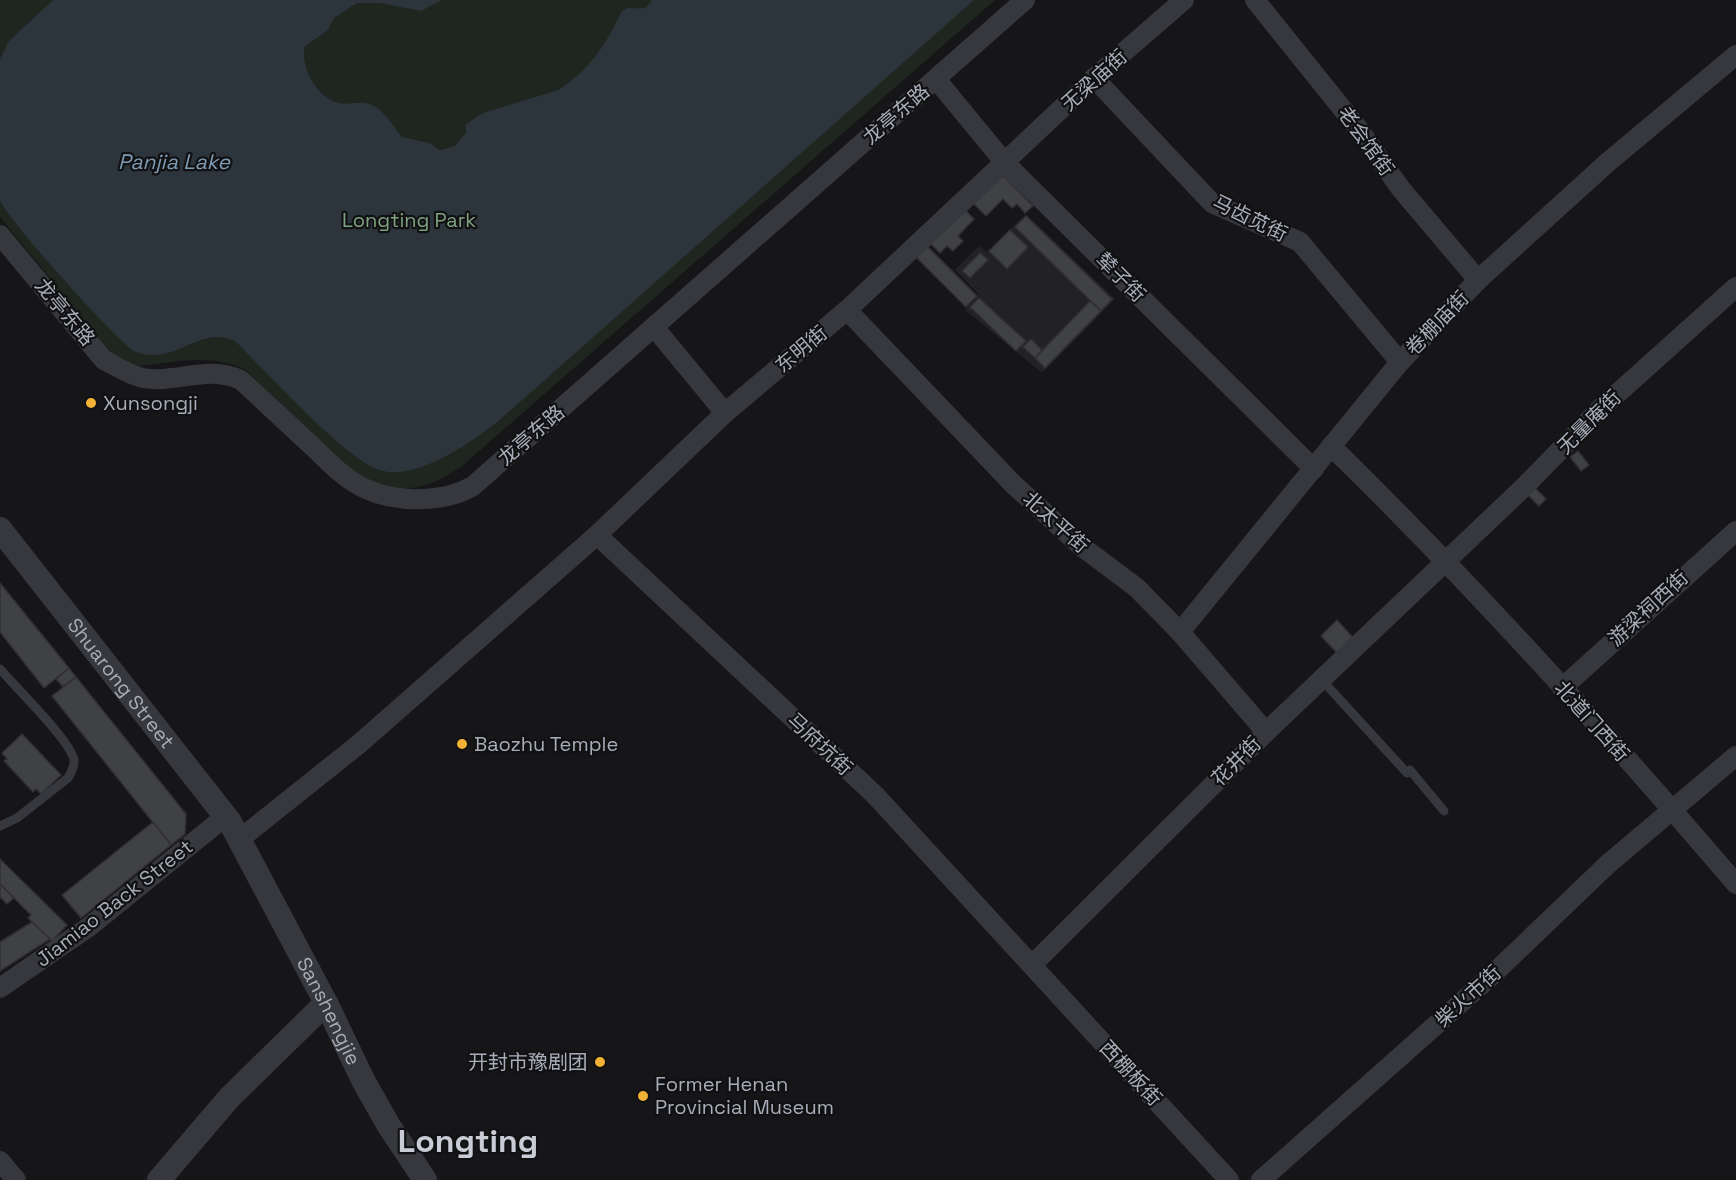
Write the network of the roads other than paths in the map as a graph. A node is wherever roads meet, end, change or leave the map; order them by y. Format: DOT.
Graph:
graph roads {
  1 [pos="1025,0"];
  2 [pos="1184,0"];
  3 [pos="1255,0"];
  4 [pos="1736,56"];
  5 [pos="1094,78"];
  6 [pos="936,79"];
  7 [pos="1005,163"];
  8 [pos="0,235"];
  9 [pos="1478,280"];
  10 [pos="1736,287"];
  11 [pos="847,310"];
  12 [pos="654,327"];
  13 [pos="1400,362"];
  14 [pos="725,413"];
  15 [pos="1331,446"];
  16 [pos="1314,469"];
  17 [pos="0,528"];
  18 [pos="1736,531"];
  19 [pos="597,535"];
  20 [pos="1444,560"];
  21 [pos="1180,632"];
  22 [pos="0,669"];
  23 [pos="1321,679"];
  24 [pos="1562,688"];
  25 [pos="1266,732"];
  26 [pos="1736,756"];
  27 [pos="1672,809"];
  28 [pos="1444,811"];
  29 [pos="226,816"];
  30 [pos="0,826"];
  31 [pos="240,839"];
  32 [pos="1736,884"];
  33 [pos="1032,965"];
  34 [pos="0,988"];
  35 [pos="326,1003"];
  36 [pos="0,1161"];
  37 [pos="16,1180"];
  38 [pos="159,1180"];
  39 [pos="425,1180"];
  40 [pos="1230,1180"];
  41 [pos="1262,1180"];
  1 -- 6 [label="street, 龙亭东路"];
  2 -- 5 [label="street, 无梁庙街"];
  3 -- 9 [label="street, 老会馆街"];
  4 -- 9 [label="street, 卷棚庙街"];
  5 -- 7 [label="street, 无梁庙街"];
  5 -- 13 [label="street, 马齿苋街"];
  6 -- 7 [label="street, 辇子街"];
  6 -- 12 [label="street, 龙亭东路"];
  7 -- 11 [label="street, 东明街"];
  7 -- 16 [label="street, 辇子街"];
  8 -- 12 [label="street, 龙亭东路"];
  9 -- 13 [label="street, 卷棚庙街"];
  10 -- 20 [label="street, 无量庵街"];
  11 -- 14 [label="street, 东明街"];
  11 -- 21 [label="street, 北太平街"];
  12 -- 14 [label="street"];
  13 -- 15 [label="street, 卷棚庙街"];
  14 -- 19 [label="street, 东明街"];
  15 -- 16 [label="street, 卷棚庙街"];
  15 -- 20 [label="street, 北道门西街"];
  16 -- 21 [label="street, 卷棚庙街"];
  17 -- 29 [label="street, Shuarong Street"];
  18 -- 24 [label="street, 游梁祠西街"];
  19 -- 31 [label="street, 东明街"];
  19 -- 33 [label="street, 马府坑街"];
  20 -- 23 [label="street, 花井街"];
  20 -- 24 [label="street, 北道门西街"];
  21 -- 25 [label="street, 北太平街"];
  22 -- 30 [label="lane"];
  23 -- 25 [label="street, 花井街"];
  23 -- 28 [label="lane"];
  24 -- 27 [label="street, 北道门西街"];
  25 -- 33 [label="street, 花井街"];
  26 -- 27 [label="street, 柴火市街"];
  27 -- 32 [label="street, 北道门西街"];
  27 -- 41 [label="street, 柴火市街"];
  29 -- 31 [label="street, Shuarong Street"];
  29 -- 34 [label="street, Jiamiao Back Street"];
  31 -- 35 [label="street, Sanshengjie"];
  33 -- 40 [label="street, 西棚板街"];
  35 -- 38 [label="street"];
  35 -- 39 [label="street, Sanshengjie"];
  36 -- 37 [label="street"];
}
